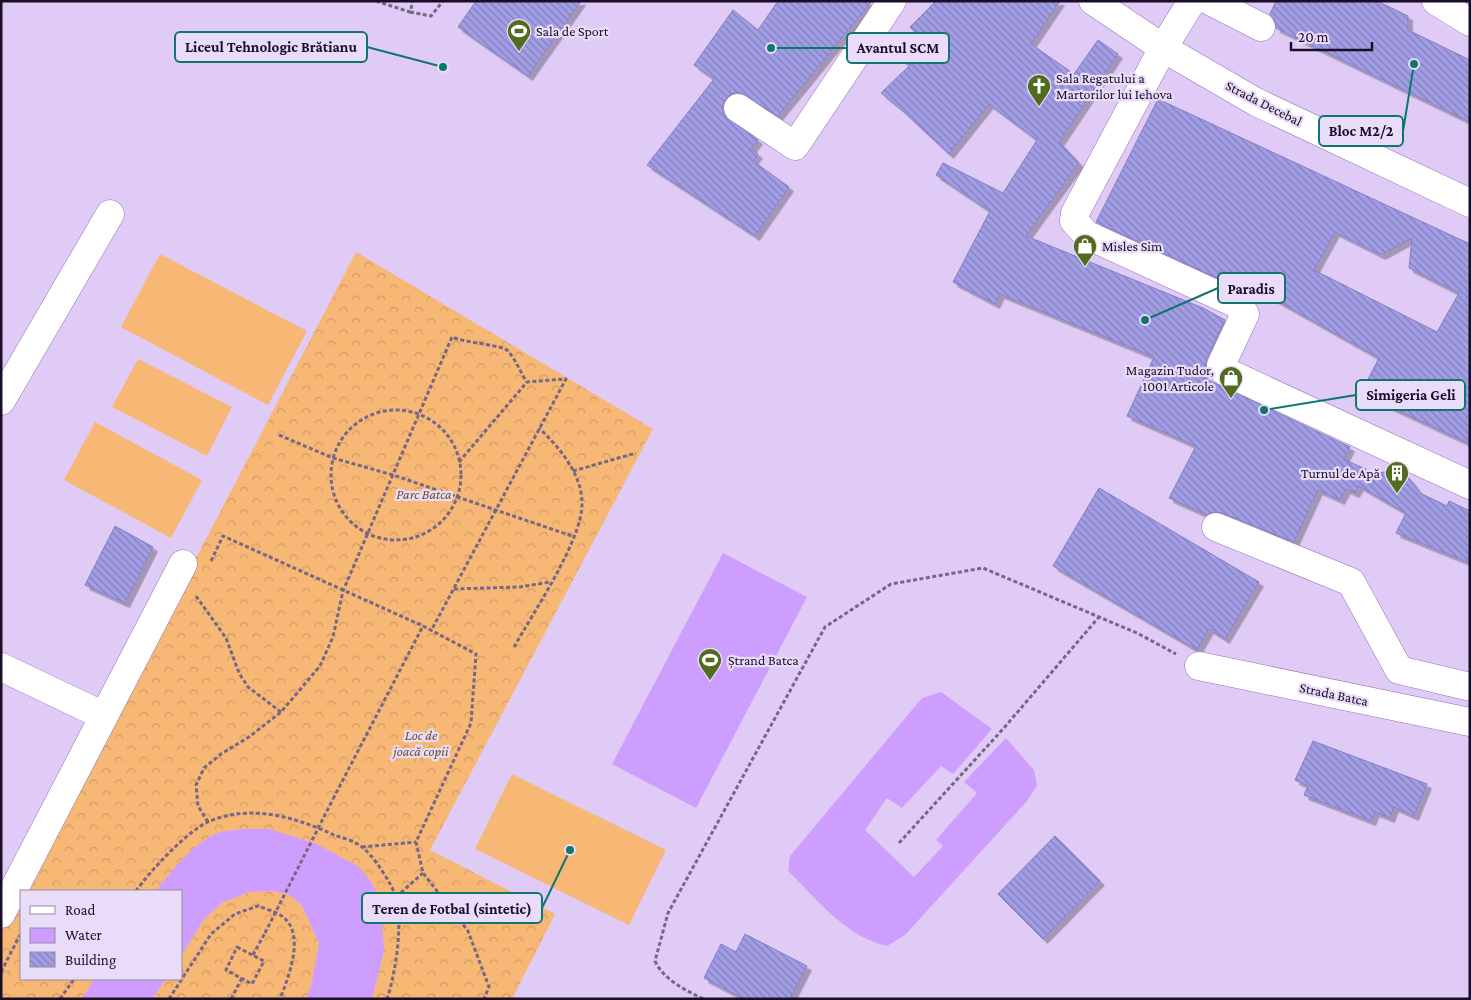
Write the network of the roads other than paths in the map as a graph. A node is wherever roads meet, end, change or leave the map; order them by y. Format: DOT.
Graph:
graph roads {
  1 [pos="892,1"];
  2 [pos="1093,1"];
  3 [pos="1192,1"];
  4 [pos="1210,1"];
  5 [pos="1436,1"];
  6 [pos="1470,22"];
  7 [pos="1261,27"];
  8 [pos="1163,48"];
  9 [pos="738,108"];
  10 [pos="1470,203"];
  11 [pos="110,214"];
  12 [pos="1,401"];
  13 [pos="1470,485"];
  14 [pos="1216,527"];
  15 [pos="195,567"];
  16 [pos="1199,666"];
  17 [pos="1,667"];
  18 [pos="1470,687"];
  19 [pos="104,716"];
  20 [pos="1470,722"];
  21 [pos="1,914"];
  1 -- 9 [label="street"];
  2 -- 8 [label="street, Strada Decebal"];
  3 -- 8 [label="street"];
  4 -- 7 [label="street"];
  5 -- 6 [label="street"];
  8 -- 10 [label="street, Strada Decebal"];
  8 -- 13 [label="street"];
  11 -- 12 [label="street"];
  14 -- 18 [label="street"];
  15 -- 19 [label="street"];
  16 -- 20 [label="street, Strada Batca"];
  17 -- 19 [label="street"];
  19 -- 21 [label="street"];
}
